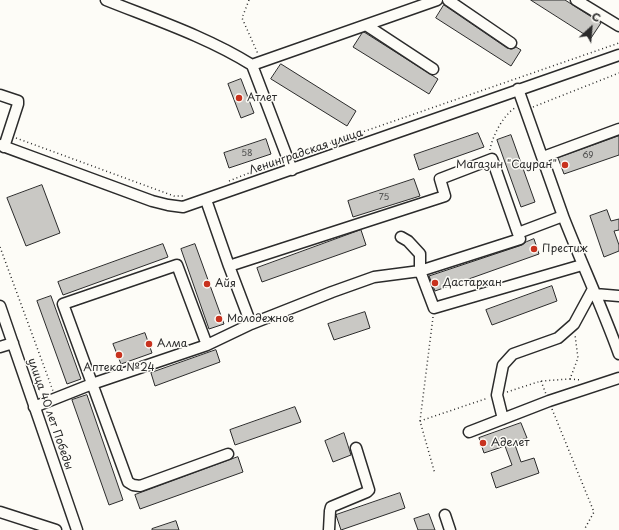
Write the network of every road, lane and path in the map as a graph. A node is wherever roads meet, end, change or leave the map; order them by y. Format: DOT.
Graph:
graph roads {
  1 [pos="106,0"];
  2 [pos="249,0"];
  3 [pos="437,0"];
  4 [pos="448,0"];
  5 [pos="576,0"];
  6 [pos="366,25"];
  7 [pos="619,26"];
  8 [pos="511,43"];
  9 [pos="619,43"];
  10 [pos="619,56"];
  11 [pos="257,64"];
  12 [pos="432,69"];
  13 [pos="619,73"];
  14 [pos="518,89"];
  15 [pos="0,95"];
  16 [pos="525,107"];
  17 [pos="619,129"];
  18 [pos="8,136"];
  19 [pos="2,146"];
  20 [pos="543,157"];
  21 [pos="288,158"];
  22 [pos="488,160"];
  23 [pos="292,170"];
  24 [pos="229,181"];
  25 [pos="188,196"];
  26 [pos="206,200"];
  27 [pos="563,216"];
  28 [pos="518,233"];
  29 [pos="401,237"];
  30 [pos="0,247"];
  31 [pos="582,265"];
  32 [pos="228,266"];
  33 [pos="420,270"];
  34 [pos="594,292"];
  35 [pos="619,296"];
  36 [pos="0,306"];
  37 [pos="434,308"];
  38 [pos="251,324"];
  39 [pos="574,324"];
  40 [pos="13,343"];
  41 [pos="207,345"];
  42 [pos="0,347"];
  43 [pos="619,354"];
  44 [pos="619,378"];
  45 [pos="541,381"];
  46 [pos="92,384"];
  47 [pos="497,396"];
  48 [pos="55,398"];
  49 [pos="549,401"];
  50 [pos="34,407"];
  51 [pos="503,419"];
  52 [pos="420,421"];
  53 [pos="469,432"];
  54 [pos="356,448"];
  55 [pos="228,454"];
  56 [pos="434,474"];
  57 [pos="0,512"];
  58 [pos="444,515"];
  59 [pos="56,530"];
  60 [pos="77,530"];
  61 [pos="329,530"];
  62 [pos="450,530"];
  63 [pos="584,530"];
  1 -- 11 [label="street"];
  2 -- 11 [label="path"];
  3 -- 6 [label="street"];
  4 -- 8 [label="street"];
  5 -- 7 [label="street"];
  6 -- 11 [label="street"];
  6 -- 12 [label="street"];
  9 -- 21 [label="path"];
  10 -- 14 [label="street, Ленинградская улица"];
  11 -- 21 [label="street"];
  13 -- 16 [label="path"];
  14 -- 16 [label="street"];
  14 -- 23 [label="street, Ленинградская улица"];
  15 -- 18 [label="street"];
  16 -- 20 [label="street"];
  16 -- 22 [label="path"];
  17 -- 20 [label="street"];
  18 -- 19 [label="street"];
  18 -- 25 [label="path"];
  19 -- 26 [label="street, Ленинградская улица"];
  20 -- 27 [label="street"];
  21 -- 23 [label="street"];
  21 -- 24 [label="path"];
  22 -- 28 [label="street"];
  22 -- 32 [label="street"];
  23 -- 26 [label="street, Ленинградская улица"];
  26 -- 32 [label="street"];
  27 -- 28 [label="street"];
  27 -- 31 [label="street"];
  28 -- 33 [label="street"];
  29 -- 33 [label="street"];
  30 -- 48 [label="path"];
  31 -- 34 [label="street"];
  31 -- 37 [label="street"];
  32 -- 38 [label="street"];
  33 -- 37 [label="street"];
  33 -- 38 [label="street"];
  34 -- 35 [label="street"];
  34 -- 39 [label="street"];
  34 -- 43 [label="street"];
  36 -- 40 [label="street, улица 40 лет Победы"];
  37 -- 52 [label="path"];
  38 -- 41 [label="street"];
  39 -- 45 [label="path"];
  39 -- 47 [label="street"];
  40 -- 42 [label="street"];
  40 -- 50 [label="street, улица 40 лет Победы"];
  41 -- 46 [label="street"];
  41 -- 46 [label="street"];
  44 -- 49 [label="street"];
  45 -- 47 [label="path"];
  45 -- 49 [label="path"];
  46 -- 48 [label="street"];
  46 -- 55 [label="street"];
  47 -- 51 [label="street"];
  47 -- 52 [label="path"];
  48 -- 50 [label="street"];
  49 -- 51 [label="street"];
  49 -- 63 [label="path"];
  50 -- 60 [label="street, улица 40 лет Победы"];
  51 -- 53 [label="street"];
  52 -- 56 [label="path"];
  54 -- 61 [label="street"];
  57 -- 59 [label="street"];
  58 -- 62 [label="street"];
}
